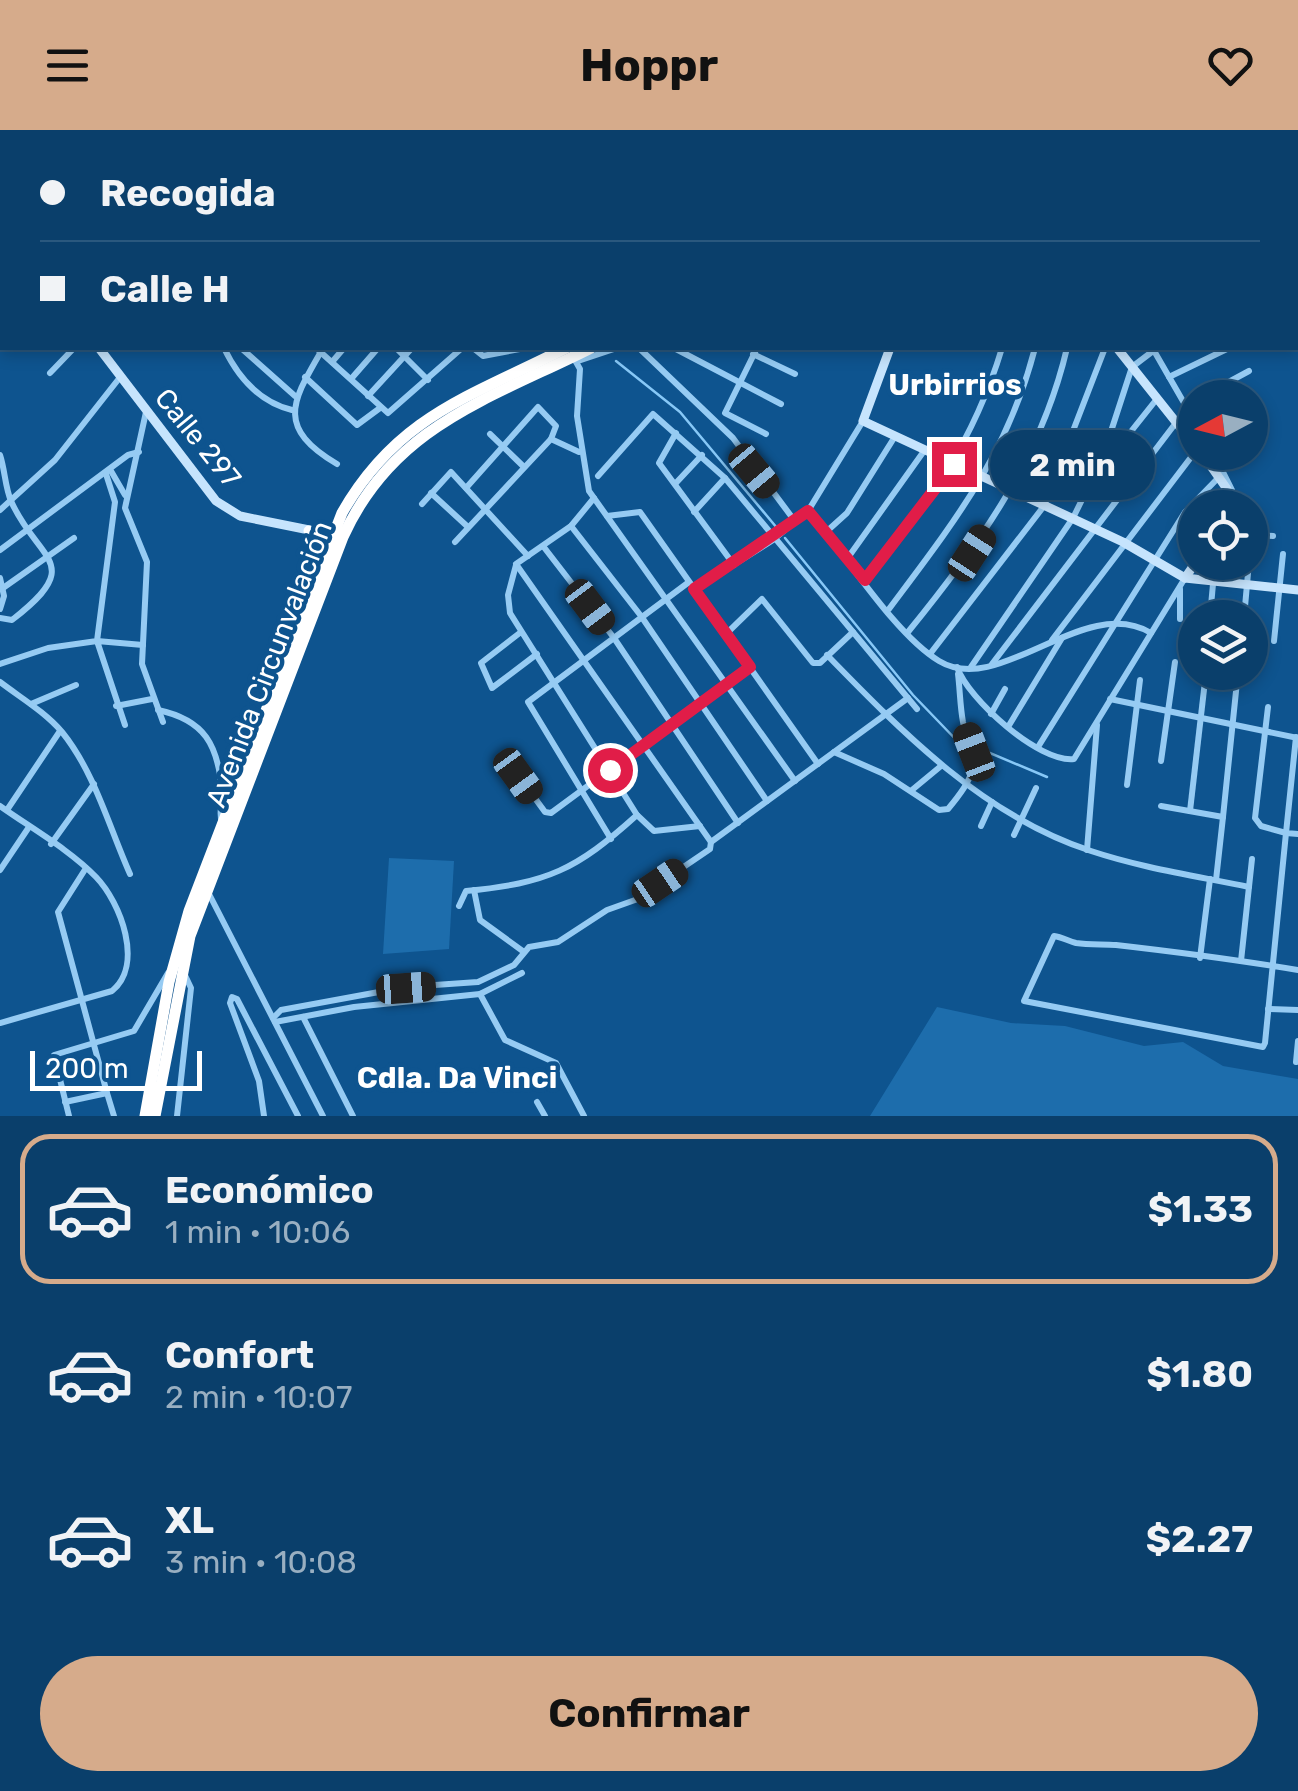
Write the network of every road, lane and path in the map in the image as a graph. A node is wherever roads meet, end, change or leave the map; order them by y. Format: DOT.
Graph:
graph roads {
  1 [pos="72,350"];
  2 [pos="100,350"];
  3 [pos="225,350"];
  4 [pos="243,350"];
  5 [pos="320,350"];
  6 [pos="321,350"];
  7 [pos="342,350"];
  8 [pos="376,350"];
  9 [pos="398,350"];
  10 [pos="410,350"];
  11 [pos="460,350"];
  12 [pos="475,350"];
  13 [pos="514,350"];
  14 [pos="601,350"];
  15 [pos="641,350"];
  16 [pos="678,350"];
  17 [pos="889,350"];
  18 [pos="1001,350"];
  19 [pos="1034,350"];
  20 [pos="1066,350"];
  21 [pos="1104,350"];
  22 [pos="1118,350"];
  23 [pos="1152,350"];
  24 [pos="1155,350"];
  25 [pos="1226,350"];
  26 [pos="755,351"];
  27 [pos="570,354"];
  28 [pos="404,356"];
  29 [pos="332,362"];
  30 [pos="1132,367"];
  31 [pos="1250,371"];
  32 [pos="50,373"];
  33 [pos="795,374"];
  34 [pos="120,376"];
  35 [pos="306,377"];
  36 [pos="1169,377"];
  37 [pos="351,378"];
  38 [pos="428,380"];
  39 [pos="1233,380"];
  40 [pos="740,384"];
  41 [pos="1178,393"];
  42 [pos="294,396"];
  43 [pos="368,396"];
  44 [pos="1156,400"];
  45 [pos="781,404"];
  46 [pos="380,408"];
  47 [pos="292,410"];
  48 [pos="146,411"];
  49 [pos="863,420"];
  50 [pos="1175,424"];
  51 [pos="1178,428"];
  52 [pos="490,434"];
  53 [pos="676,434"];
  54 [pos="766,434"];
  55 [pos="550,438"];
  56 [pos="894,438"];
  57 [pos="503,447"];
  58 [pos="924,451"];
  59 [pos="139,452"];
  60 [pos="580,452"];
  61 [pos="702,455"];
  62 [pos="0,456"];
  63 [pos="337,464"];
  64 [pos="954,464"];
  65 [pos="524,467"];
  66 [pos="1181,470"];
  67 [pos="1215,470"];
  68 [pos="108,472"];
  69 [pos="598,476"];
  70 [pos="1094,476"];
  71 [pos="1220,476"];
  72 [pos="725,478"];
  73 [pos="984,479"];
  74 [pos="675,484"];
  75 [pos="466,488"];
  76 [pos="1226,490"];
  77 [pos="1012,492"];
  78 [pos="431,494"];
  79 [pos="126,496"];
  80 [pos="594,498"];
  81 [pos="11,501"];
  82 [pos="422,504"];
  83 [pos="1044,506"];
  84 [pos="486,508"];
  85 [pos="0,510"];
  86 [pos="808,511"];
  87 [pos="694,512"];
  88 [pos="607,516"];
  89 [pos="1072,518"];
  90 [pos="794,520"];
  91 [pos="570,526"];
  92 [pos="468,527"];
  93 [pos="1096,529"];
  94 [pos="30,530"];
  95 [pos="310,531"];
  96 [pos="826,532"];
  97 [pos="338,535"];
  98 [pos="1268,536"];
  99 [pos="1273,536"];
  100 [pos="74,538"];
  101 [pos="772,540"];
  102 [pos="454,542"];
  103 [pos="1123,542"];
  104 [pos="543,546"];
  105 [pos="0,550"];
  106 [pos="325,552"];
  107 [pos="1283,554"];
  108 [pos="48,555"];
  109 [pos="528,556"];
  110 [pos="846,559"];
  111 [pos="1153,563"];
  112 [pos="516,564"];
  113 [pos="734,565"];
  114 [pos="0,578"];
  115 [pos="865,580"];
  116 [pos="1248,580"];
  117 [pos="1213,581"];
  118 [pos="1182,582"];
  119 [pos="692,585"];
  120 [pos="1247,585"];
  121 [pos="3,588"];
  122 [pos="1280,588"];
  123 [pos="1298,590"];
  124 [pos="666,599"];
  125 [pos="1181,600"];
  126 [pos="1211,600"];
  127 [pos="1246,600"];
  128 [pos="0,609"];
  129 [pos="889,609"];
  130 [pos="641,616"];
  131 [pos="0,618"];
  132 [pos="1114,625"];
  133 [pos="521,632"];
  134 [pos="853,632"];
  135 [pos="908,632"];
  136 [pos="1151,633"];
  137 [pos="726,634"];
  138 [pos="614,638"];
  139 [pos="1062,638"];
  140 [pos="97,640"];
  141 [pos="1274,641"];
  142 [pos="1051,642"];
  143 [pos="143,645"];
  144 [pos="537,654"];
  145 [pos="930,654"];
  146 [pos="828,656"];
  147 [pos="583,658"];
  148 [pos="1175,662"];
  149 [pos="0,664"];
  150 [pos="992,665"];
  151 [pos="750,667"];
  152 [pos="970,668"];
  153 [pos="958,670"];
  154 [pos="556,680"];
  155 [pos="1140,680"];
  156 [pos="2,684"];
  157 [pos="76,684"];
  158 [pos="726,684"];
  159 [pos="1005,689"];
  160 [pos="1204,690"];
  161 [pos="1236,690"];
  162 [pos="152,698"];
  163 [pos="908,698"];
  164 [pos="0,699"];
  165 [pos="1110,699"];
  166 [pos="701,703"];
  167 [pos="31,704"];
  168 [pos="1137,704"];
  169 [pos="116,706"];
  170 [pos="1268,706"];
  171 [pos="158,710"];
  172 [pos="917,710"];
  173 [pos="1168,711"];
  174 [pos="991,714"];
  175 [pos="885,715"];
  176 [pos="1097,718"];
  177 [pos="1200,718"];
  178 [pos="164,722"];
  179 [pos="672,724"];
  180 [pos="1232,724"];
  181 [pos="125,725"];
  182 [pos="1008,727"];
  183 [pos="60,731"];
  184 [pos="1265,731"];
  185 [pos="1297,737"];
  186 [pos="644,746"];
  187 [pos="1038,746"];
  188 [pos="834,752"];
  189 [pos="1161,760"];
  190 [pos="818,764"];
  191 [pos="941,766"];
  192 [pos="610,770"];
  193 [pos="518,776"];
  194 [pos="795,781"];
  195 [pos="94,783"];
  196 [pos="968,786"];
  197 [pos="1127,786"];
  198 [pos="1036,788"];
  199 [pos="912,790"];
  200 [pos="582,792"];
  201 [pos="767,802"];
  202 [pos="992,802"];
  203 [pos="1161,806"];
  204 [pos="3,808"];
  205 [pos="1190,811"];
  206 [pos="637,815"];
  207 [pos="1022,817"];
  208 [pos="1224,817"];
  209 [pos="738,822"];
  210 [pos="700,826"];
  211 [pos="981,826"];
  212 [pos="29,827"];
  213 [pos="228,827"];
  214 [pos="1286,832"];
  215 [pos="1298,834"];
  216 [pos="1014,835"];
  217 [pos="611,839"];
  218 [pos="711,842"];
  219 [pos="51,844"];
  220 [pos="1088,850"];
  221 [pos="1252,859"];
  222 [pos="86,868"];
  223 [pos="0,869"];
  224 [pos="130,874"];
  225 [pos="1213,879"];
  226 [pos="204,884"];
  227 [pos="1249,887"];
  228 [pos="474,890"];
  229 [pos="459,906"];
  230 [pos="524,952"];
  231 [pos="1200,958"];
  232 [pos="1241,962"];
  233 [pos="1272,966"];
  234 [pos="177,968"];
  235 [pos="1298,970"];
  236 [pos="522,973"];
  237 [pos="480,994"];
  238 [pos="84,1001"];
  239 [pos="1268,1009"];
  240 [pos="1298,1010"];
  241 [pos="303,1017"];
  242 [pos="274,1020"];
  243 [pos="0,1022"];
  244 [pos="1298,1041"];
  245 [pos="96,1044"];
  246 [pos="1296,1062"];
  247 [pos="107,1092"];
  248 [pos="65,1102"];
  249 [pos="537,1102"];
  250 [pos="69,1116"];
  251 [pos="114,1116"];
  252 [pos="145,1116"];
  253 [pos="155,1116"];
  254 [pos="178,1116"];
  255 [pos="264,1116"];
  256 [pos="298,1116"];
  257 [pos="322,1116"];
  258 [pos="353,1116"];
  259 [pos="545,1116"];
  260 [pos="584,1116"];
  1 -- 32 [label="street"];
  2 -- 34 [label="street, Calle 297"];
  3 -- 47 [label="street"];
  4 -- 42 [label="street"];
  5 -- 35 [label="street"];
  6 -- 29 [label="street"];
  7 -- 29 [label="street"];
  8 -- 37 [label="street"];
  9 -- 28 [label="street"];
  10 -- 28 [label="street"];
  11 -- 38 [label="street"];
  12 -- 13 [label="street"];
  14 -- 27 [label="street"];
  15 -- 90 [label="street"];
  16 -- 40 [label="street"];
  17 -- 49 [label="street"];
  18 -- 64 [label="street"];
  19 -- 73 [label="street"];
  20 -- 77 [label="street"];
  21 -- 83 [label="street"];
  22 -- 30 [label="street"];
  23 -- 30 [label="street"];
  24 -- 36 [label="street"];
  25 -- 36 [label="street"];
  26 -- 33 [label="street"];
  26 -- 40 [label="street"];
  27 -- 60 [label="street"];
  27 -- 97 [label="highway, Avenida Circunvalación"];
  28 -- 38 [label="street"];
  28 -- 43 [label="street"];
  29 -- 37 [label="street"];
  30 -- 44 [label="street"];
  30 -- 70 [label="street"];
  31 -- 39 [label="street"];
  34 -- 48 [label="street, Calle 297"];
  34 -- 81 [label="street"];
  35 -- 42 [label="street"];
  35 -- 46 [label="street"];
  36 -- 41 [label="street"];
  37 -- 43 [label="street"];
  38 -- 46 [label="street"];
  40 -- 45 [label="street"];
  40 -- 54 [label="street"];
  42 -- 47 [label="street"];
  43 -- 46 [label="street"];
  44 -- 50 [label="street"];
  44 -- 70 [label="street"];
  47 -- 63 [label="street"];
  48 -- 59 [label="street"];
  48 -- 95 [label="street, Calle 297"];
  49 -- 56 [label="street"];
  49 -- 86 [label="street"];
  50 -- 51 [label="street"];
  50 -- 93 [label="street"];
  52 -- 57 [label="street"];
  53 -- 61 [label="street"];
  53 -- 69 [label="street"];
  53 -- 74 [label="street"];
  55 -- 57 [label="street"];
  55 -- 60 [label="street"];
  55 -- 65 [label="street"];
  56 -- 58 [label="street"];
  56 -- 96 [label="street"];
  57 -- 65 [label="street"];
  57 -- 75 [label="street"];
  58 -- 64 [label="street"];
  58 -- 110 [label="street"];
  59 -- 68 [label="street"];
  59 -- 79 [label="street"];
  60 -- 80 [label="street"];
  61 -- 72 [label="street"];
  61 -- 74 [label="street"];
  62 -- 81 [label="street"];
  64 -- 73 [label="street"];
  64 -- 115 [label="street"];
  65 -- 84 [label="street"];
  66 -- 103 [label="street"];
  67 -- 71 [label="street"];
  68 -- 79 [label="street"];
  68 -- 94 [label="street"];
  68 -- 140 [label="street"];
  70 -- 89 [label="street"];
  71 -- 76 [label="street"];
  71 -- 111 [label="street"];
  72 -- 87 [label="street"];
  72 -- 101 [label="street"];
  73 -- 77 [label="street"];
  73 -- 129 [label="street"];
  74 -- 87 [label="street"];
  75 -- 78 [label="street"];
  75 -- 84 [label="street"];
  77 -- 83 [label="street"];
  77 -- 135 [label="street"];
  78 -- 82 [label="street"];
  78 -- 92 [label="street"];
  79 -- 143 [label="street"];
  80 -- 88 [label="street"];
  80 -- 91 [label="street"];
  81 -- 85 [label="street"];
  81 -- 94 [label="street"];
  83 -- 89 [label="street"];
  83 -- 145 [label="street"];
  84 -- 92 [label="street"];
  84 -- 109 [label="street"];
  86 -- 90 [label="street"];
  86 -- 96 [label="street"];
  87 -- 113 [label="street"];
  88 -- 119 [label="street"];
  88 -- 124 [label="street"];
  89 -- 93 [label="street"];
  89 -- 152 [label="street"];
  90 -- 101 [label="street"];
  91 -- 104 [label="street"];
  91 -- 130 [label="street"];
  92 -- 102 [label="street"];
  93 -- 103 [label="street"];
  93 -- 150 [label="street"];
  94 -- 105 [label="street"];
  94 -- 108 [label="street"];
  95 -- 97 [label="street, Calle 297"];
  95 -- 106 [label="highway"];
  96 -- 110 [label="street"];
  97 -- 106 [label="highway, Avenida Circunvalación"];
  97 -- 213 [label="highway, Avenida Circunvalación"];
  98 -- 99 [label="street"];
  100 -- 108 [label="street"];
  101 -- 113 [label="street"];
  101 -- 134 [label="street"];
  103 -- 111 [label="street"];
  103 -- 142 [label="street"];
  104 -- 109 [label="street"];
  104 -- 138 [label="street"];
  106 -- 213 [label="highway, Avenida Circunvalación"];
  107 -- 122 [label="street"];
  108 -- 121 [label="street"];
  108 -- 131 [label="street"];
  109 -- 112 [label="street"];
  110 -- 115 [label="street"];
  111 -- 118 [label="street"];
  111 -- 132 [label="street"];
  112 -- 133 [label="street"];
  112 -- 147 [label="street"];
  113 -- 119 [label="street"];
  114 -- 121 [label="street"];
  115 -- 129 [label="street"];
  116 -- 120 [label="street"];
  117 -- 118 [label="street"];
  117 -- 120 [label="street"];
  117 -- 126 [label="street"];
  118 -- 125 [label="street"];
  118 -- 136 [label="street"];
  119 -- 124 [label="street"];
  119 -- 137 [label="street"];
  120 -- 122 [label="street"];
  120 -- 127 [label="street"];
  121 -- 128 [label="street"];
  122 -- 123 [label="street"];
  122 -- 141 [label="street"];
  124 -- 130 [label="street"];
  124 -- 158 [label="street"];
  129 -- 135 [label="street"];
  130 -- 138 [label="street"];
  130 -- 166 [label="street"];
  132 -- 136 [label="street"];
  132 -- 139 [label="street"];
  132 -- 187 [label="street"];
  133 -- 144 [label="street"];
  133 -- 144 [label="street"];
  134 -- 146 [label="street"];
  134 -- 163 [label="street"];
  135 -- 145 [label="street"];
  136 -- 165 [label="street"];
  137 -- 146 [label="street"];
  137 -- 151 [label="street"];
  138 -- 147 [label="street"];
  138 -- 179 [label="street"];
  139 -- 142 [label="street"];
  139 -- 182 [label="street"];
  140 -- 143 [label="street"];
  140 -- 149 [label="street"];
  140 -- 169 [label="street"];
  142 -- 150 [label="street"];
  143 -- 162 [label="street"];
  144 -- 154 [label="street"];
  145 -- 153 [label="street"];
  146 -- 175 [label="street"];
  147 -- 154 [label="street"];
  147 -- 186 [label="street"];
  148 -- 173 [label="street"];
  150 -- 152 [label="street"];
  151 -- 158 [label="street"];
  151 -- 190 [label="street"];
  152 -- 153 [label="street"];
  153 -- 174 [label="street"];
  153 -- 196 [label="street"];
  154 -- 192 [label="street"];
  154 -- 200 [label="street"];
  155 -- 168 [label="street"];
  156 -- 164 [label="street"];
  156 -- 167 [label="street"];
  157 -- 167 [label="street"];
  158 -- 166 [label="street"];
  158 -- 194 [label="street"];
  159 -- 174 [label="street"];
  160 -- 177 [label="street"];
  161 -- 180 [label="street"];
  162 -- 169 [label="street"];
  162 -- 171 [label="street"];
  163 -- 172 [label="street"];
  163 -- 175 [label="street"];
  165 -- 168 [label="street"];
  165 -- 176 [label="street"];
  166 -- 179 [label="street"];
  166 -- 201 [label="street"];
  167 -- 183 [label="street"];
  168 -- 173 [label="street"];
  168 -- 197 [label="street"];
  169 -- 181 [label="street"];
  170 -- 184 [label="street"];
  171 -- 178 [label="street"];
  171 -- 213 [label="street"];
  173 -- 177 [label="street"];
  173 -- 189 [label="street"];
  174 -- 182 [label="street"];
  175 -- 188 [label="street"];
  175 -- 191 [label="street"];
  176 -- 187 [label="street"];
  176 -- 220 [label="street"];
  177 -- 180 [label="street"];
  177 -- 205 [label="street"];
  179 -- 186 [label="street"];
  179 -- 209 [label="street"];
  180 -- 184 [label="street"];
  180 -- 208 [label="street"];
  182 -- 187 [label="street"];
  183 -- 195 [label="street"];
  183 -- 204 [label="street"];
  184 -- 185 [label="street"];
  184 -- 214 [label="street"];
  185 -- 214 [label="street"];
  186 -- 192 [label="street"];
  186 -- 210 [label="street"];
  188 -- 190 [label="street"];
  188 -- 199 [label="street"];
  190 -- 194 [label="street"];
  191 -- 196 [label="street"];
  191 -- 199 [label="street"];
  192 -- 200 [label="street"];
  192 -- 206 [label="street"];
  193 -- 200 [label="street"];
  194 -- 201 [label="street"];
  195 -- 219 [label="street"];
  195 -- 224 [label="street"];
  196 -- 199 [label="street"];
  196 -- 202 [label="street"];
  198 -- 207 [label="street"];
  200 -- 217 [label="street"];
  201 -- 209 [label="street"];
  202 -- 207 [label="street"];
  202 -- 211 [label="street"];
  203 -- 205 [label="street"];
  204 -- 212 [label="street"];
  205 -- 208 [label="street"];
  206 -- 210 [label="street"];
  206 -- 217 [label="street"];
  207 -- 216 [label="street"];
  207 -- 220 [label="street"];
  208 -- 225 [label="street"];
  209 -- 218 [label="street"];
  210 -- 218 [label="street"];
  212 -- 219 [label="street"];
  212 -- 223 [label="street"];
  213 -- 226 [label="highway, Avenida Circunvalación"];
  214 -- 215 [label="street"];
  214 -- 233 [label="street"];
  217 -- 228 [label="street"];
  218 -- 230 [label="street"];
  219 -- 222 [label="street"];
  220 -- 225 [label="street"];
  221 -- 227 [label="street"];
  222 -- 238 [label="street"];
  222 -- 238 [label="street"];
  225 -- 227 [label="street"];
  225 -- 231 [label="street"];
  226 -- 234 [label="highway, Avenida Circunvalación"];
  226 -- 242 [label="street"];
  227 -- 232 [label="street"];
  228 -- 229 [label="street"];
  228 -- 230 [label="street"];
  230 -- 242 [label="street"];
  231 -- 232 [label="street"];
  231 -- 239 [label="street"];
  232 -- 233 [label="street"];
  233 -- 235 [label="street"];
  233 -- 239 [label="street"];
  234 -- 245 [label="street"];
  234 -- 252 [label="highway, Avenida Circunvalación"];
  234 -- 253 [label="highway, Avenida Circunvalación"];
  234 -- 254 [label="street"];
  236 -- 237 [label="street"];
  237 -- 241 [label="street"];
  237 -- 260 [label="street"];
  238 -- 243 [label="street"];
  238 -- 245 [label="street"];
  239 -- 240 [label="street"];
  241 -- 242 [label="street"];
  241 -- 258 [label="street"];
  242 -- 257 [label="street"];
  244 -- 246 [label="street"];
  245 -- 247 [label="street"];
  245 -- 248 [label="street"];
  247 -- 248 [label="street"];
  247 -- 251 [label="street"];
  248 -- 250 [label="street"];
  249 -- 259 [label="street"];
  255 -- 256 [label="street"];
}
